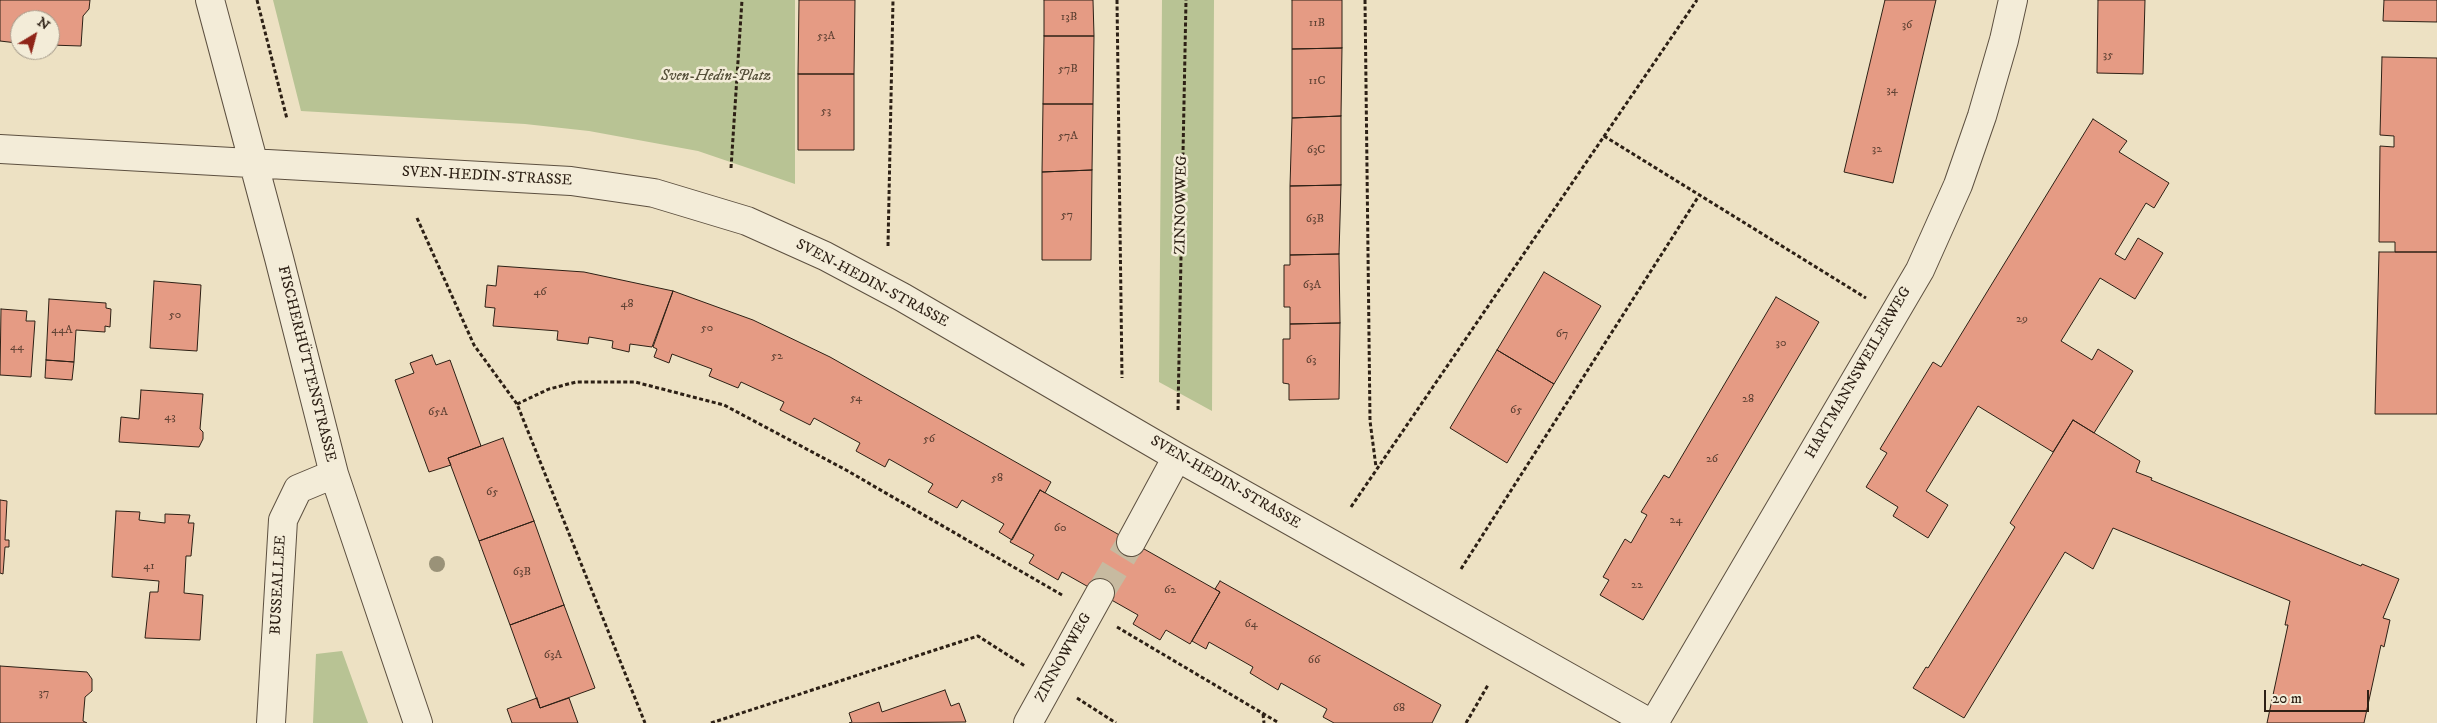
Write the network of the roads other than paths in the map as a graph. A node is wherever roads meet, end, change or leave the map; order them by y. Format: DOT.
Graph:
graph roads {
  1 [pos="210,0"];
  2 [pos="2013,0"];
  3 [pos="0,149"];
  4 [pos="253,163"];
  5 [pos="1177,456"];
  6 [pos="334,474"];
  7 [pos="1131,542"];
  8 [pos="1095,602"];
  9 [pos="271,723"];
  10 [pos="418,723"];
  11 [pos="1028,723"];
  12 [pos="1650,723"];
  13 [pos="1654,723"];
  1 -- 4 [label="street, FISCHERHÜTTENSTRASSE"];
  2 -- 13 [label="street, HARTMANNSWEILERWEG"];
  3 -- 4 [label="street, SVEN-HEDIN-STRASSE"];
  4 -- 5 [label="street, SVEN-HEDIN-STRASSE"];
  4 -- 6 [label="street, FISCHERHÜTTENSTRASSE"];
  5 -- 7 [label="street"];
  5 -- 12 [label="street, SVEN-HEDIN-STRASSE"];
  6 -- 9 [label="street, BUSSEALLEE"];
  6 -- 10 [label="street, FISCHERHÜTTENSTRASSE"];
  8 -- 11 [label="street, ZINNOWWEG"];
}
